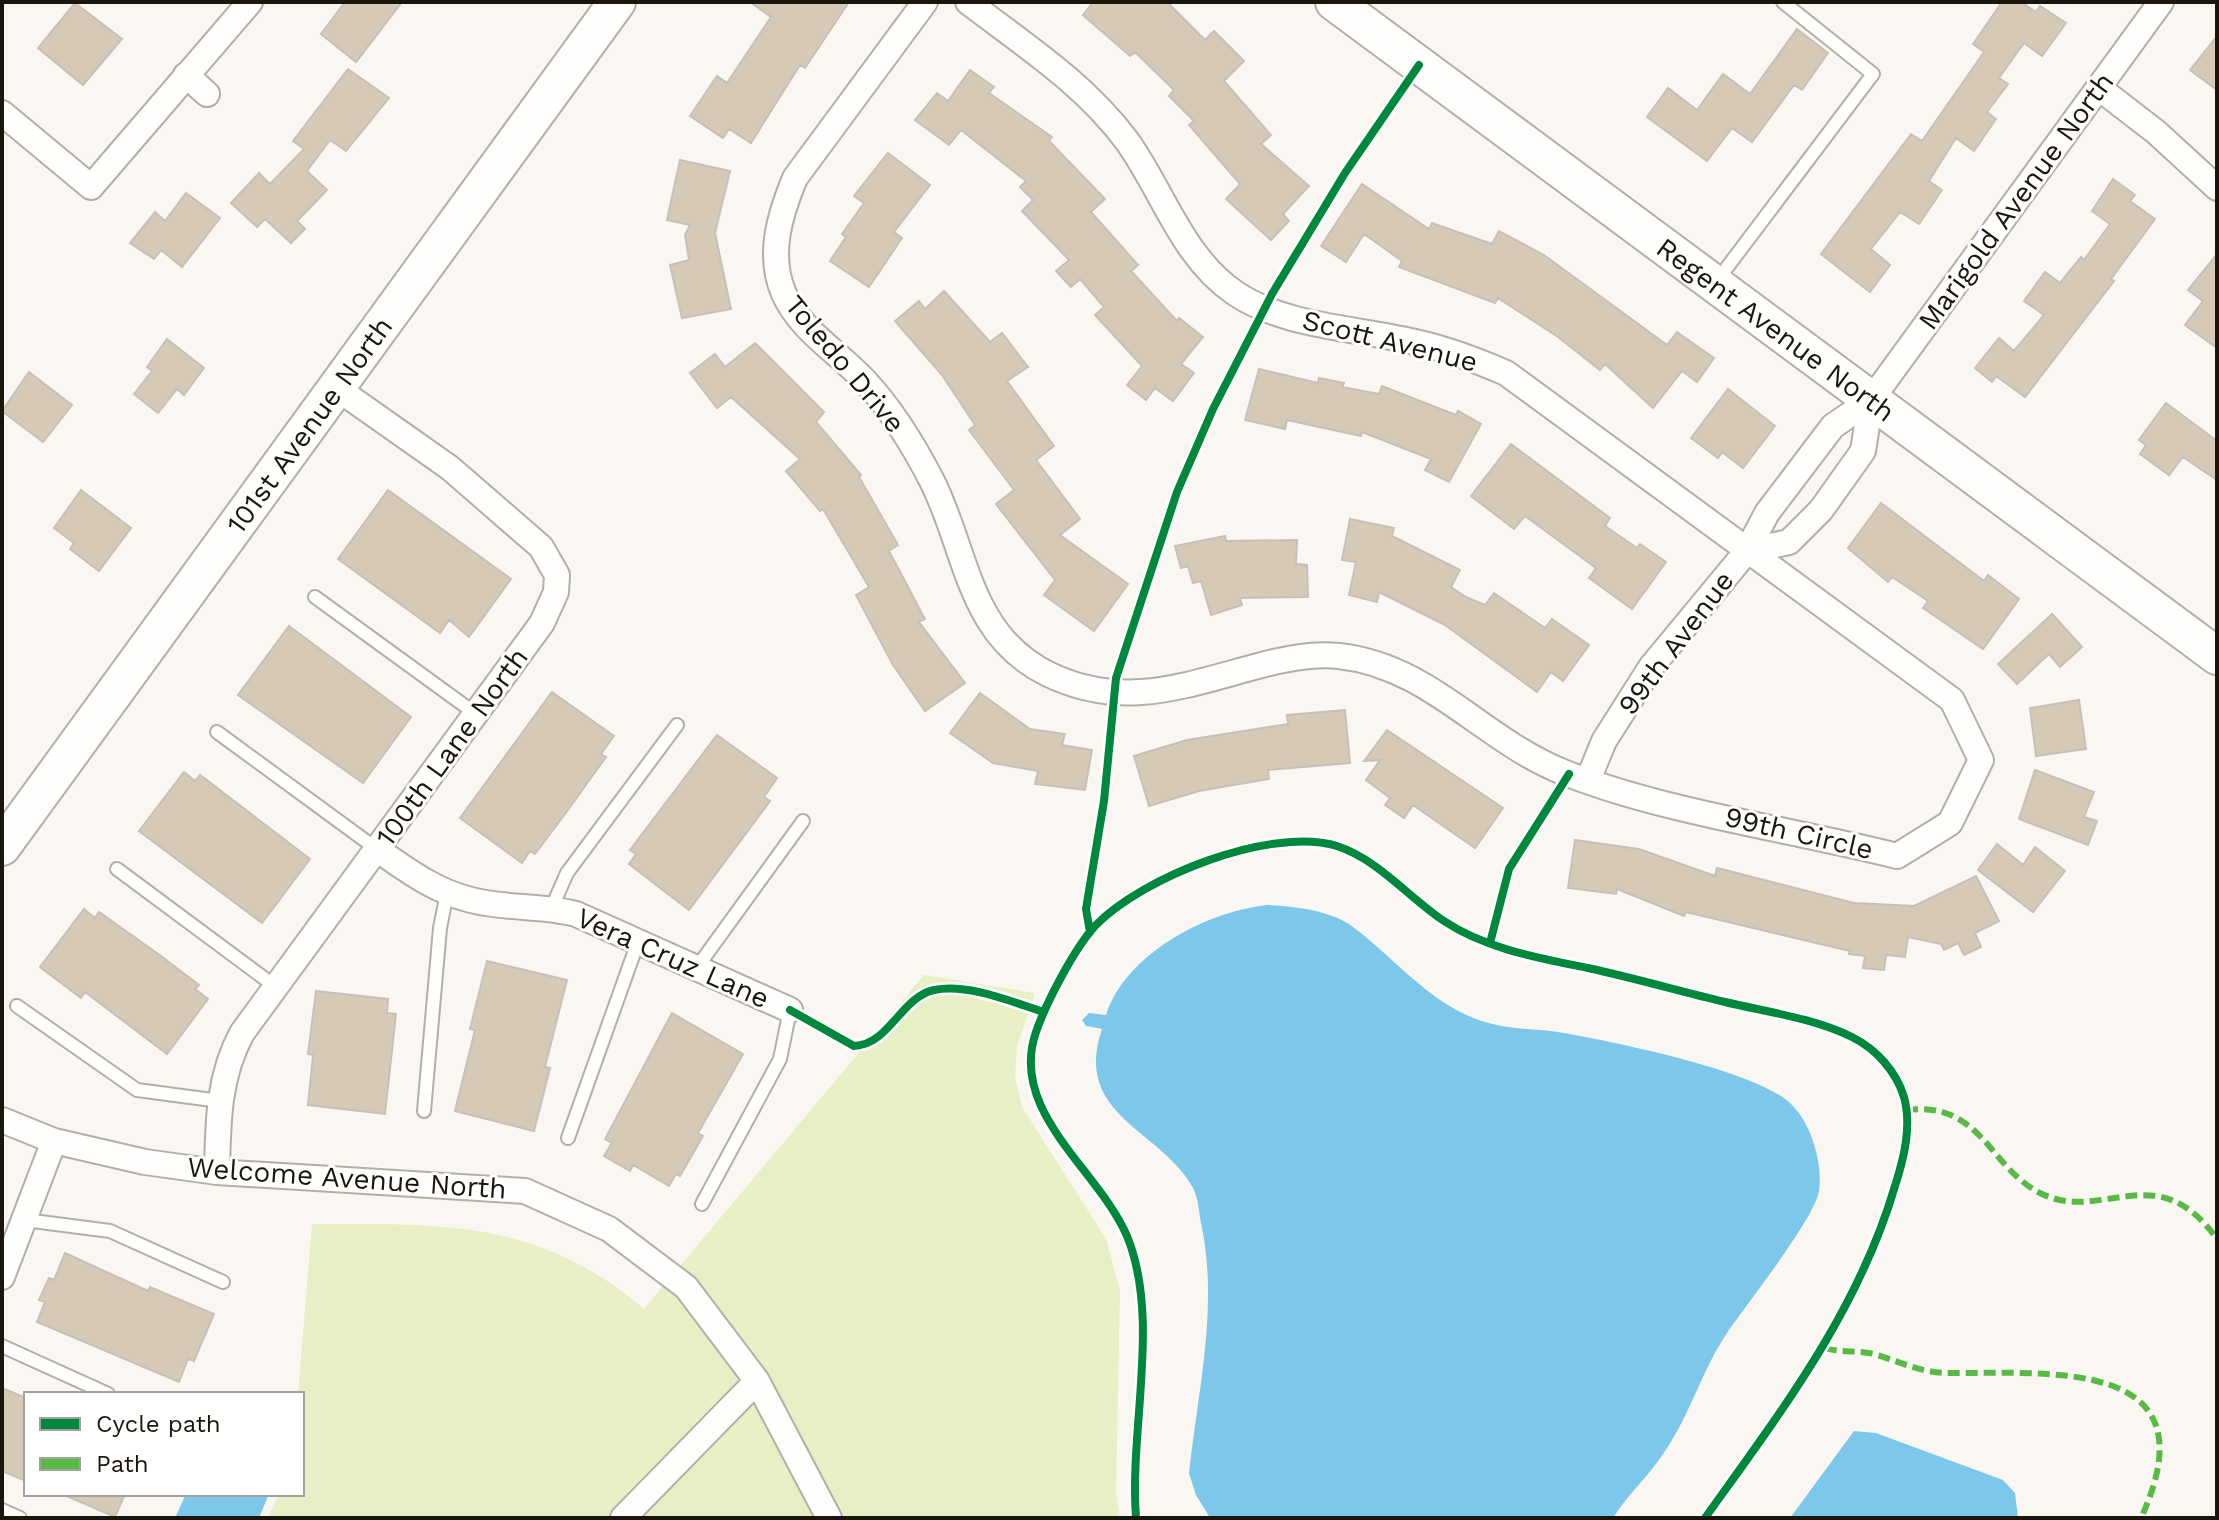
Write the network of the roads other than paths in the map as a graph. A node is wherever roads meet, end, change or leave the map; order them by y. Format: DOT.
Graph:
graph roads {
  1 [pos="250,2"];
  2 [pos="617,2"];
  3 [pos="925,2"];
  4 [pos="968,2"];
  5 [pos="1334,2"];
  6 [pos="1783,2"];
  7 [pos="2161,2"];
  8 [pos="186,75"];
  9 [pos="2099,88"];
  10 [pos="207,94"];
  11 [pos="2,113"];
  12 [pos="2217,188"];
  13 [pos="1714,284"];
  14 [pos="335,387"];
  15 [pos="1871,400"];
  16 [pos="1747,551"];
  17 [pos="315,597"];
  18 [pos="2217,656"];
  19 [pos="476,714"];
  20 [pos="677,725"];
  21 [pos="217,732"];
  22 [pos="1588,780"];
  23 [pos="803,821"];
  24 [pos="2,847"];
  25 [pos="378,850"];
  26 [pos="117,869"];
  27 [pos="447,893"];
  28 [pos="552,907"];
  29 [pos="639,939"];
  30 [pos="698,966"];
  31 [pos="276,987"];
  32 [pos="17,1006"];
  33 [pos="790,1010"];
  34 [pos="220,1101"];
  35 [pos="424,1111"];
  36 [pos="2,1120"];
  37 [pos="568,1138"];
  38 [pos="54,1141"];
  39 [pos="217,1172"];
  40 [pos="702,1204"];
  41 [pos="25,1220"];
  42 [pos="2,1277"];
  43 [pos="223,1282"];
  44 [pos="2,1346"];
  45 [pos="757,1381"];
  46 [pos="104,1392"];
  47 [pos="2,1510"];
  48 [pos="20,1518"];
  49 [pos="623,1518"];
  50 [pos="829,1518"];
  1 -- 8 [label="street"];
  2 -- 14 [label="street, 101st Avenue North"];
  3 -- 22 [label="street, Toledo Drive"];
  4 -- 16 [label="street, Scott Avenue"];
  5 -- 13 [label="street, Regent Avenue North"];
  6 -- 13 [label="lane"];
  7 -- 9 [label="street, Marigold Avenue North"];
  8 -- 10 [label="street"];
  8 -- 11 [label="street"];
  9 -- 12 [label="street"];
  9 -- 15 [label="street, Marigold Avenue North"];
  13 -- 15 [label="street, Regent Avenue North"];
  14 -- 19 [label="street, 100th Lane North"];
  14 -- 24 [label="street, 101st Avenue North"];
  15 -- 16 [label="street, 99th Avenue"];
  15 -- 16 [label="street, 99th Avenue"];
  15 -- 18 [label="street, Regent Avenue North"];
  16 -- 22 [label="street, 99th Avenue"];
  16 -- 22 [label="street, 99th Circle"];
  17 -- 19 [label="lane"];
  19 -- 25 [label="street, 100th Lane North"];
  20 -- 28 [label="lane"];
  21 -- 25 [label="lane"];
  23 -- 30 [label="lane"];
  25 -- 27 [label="street, Vera Cruz Lane"];
  25 -- 31 [label="street, 100th Lane North"];
  26 -- 31 [label="lane"];
  27 -- 28 [label="street, Vera Cruz Lane"];
  27 -- 35 [label="lane"];
  28 -- 29 [label="street, Vera Cruz Lane"];
  29 -- 30 [label="street, Vera Cruz Lane"];
  29 -- 37 [label="lane"];
  30 -- 33 [label="street, Vera Cruz Lane"];
  31 -- 34 [label="street, 100th Lane North"];
  32 -- 34 [label="lane"];
  33 -- 40 [label="lane"];
  34 -- 39 [label="street, 100th Lane North"];
  36 -- 38 [label="street, Welcome Avenue North"];
  38 -- 39 [label="street, Welcome Avenue North"];
  38 -- 41 [label="street"];
  39 -- 45 [label="street, Welcome Avenue North"];
  41 -- 42 [label="street"];
  41 -- 43 [label="lane"];
  44 -- 46 [label="lane"];
  45 -- 49 [label="street"];
  45 -- 50 [label="street, Welcome Avenue North"];
  47 -- 48 [label="lane"];
}
